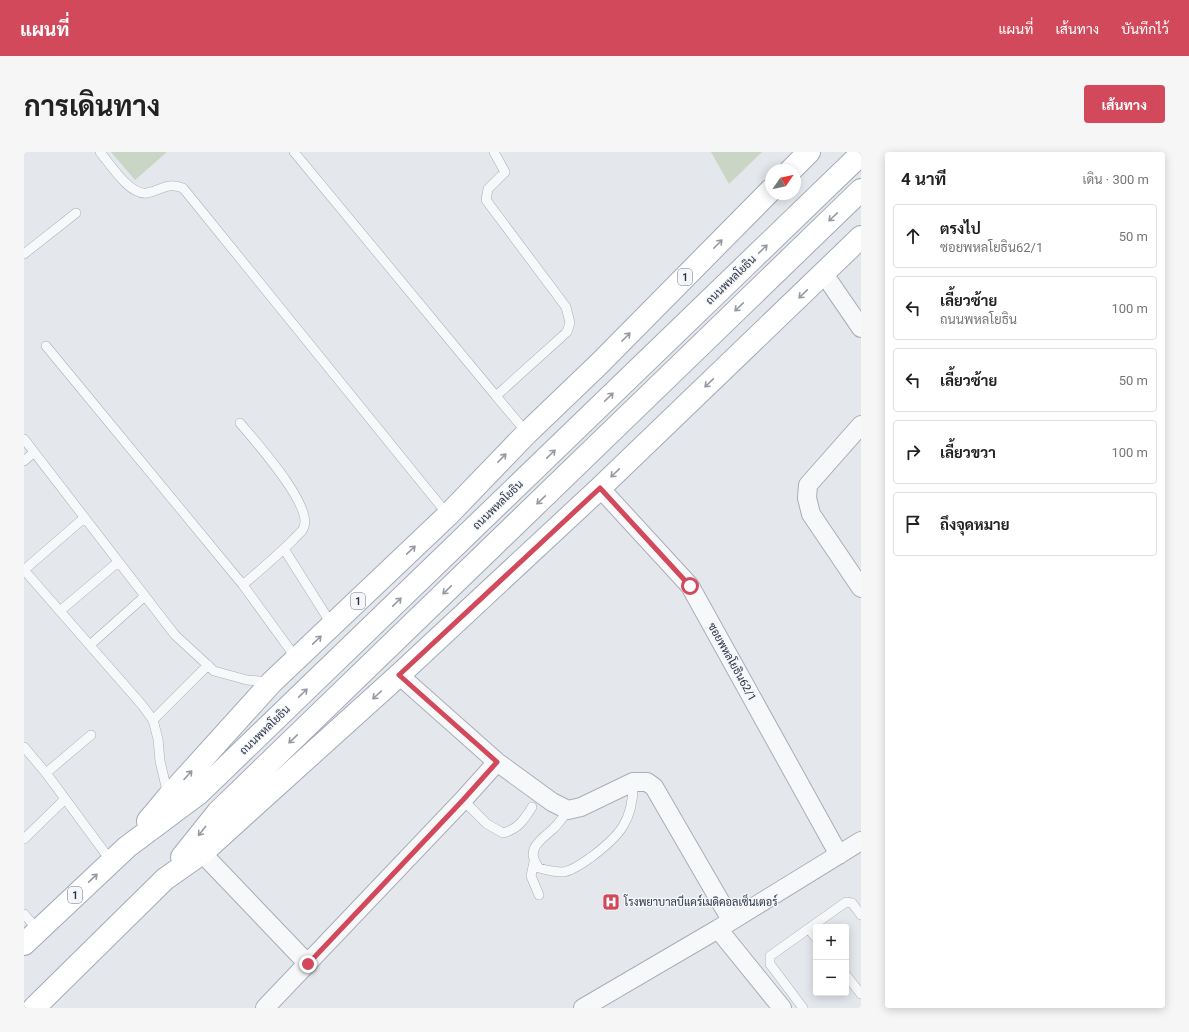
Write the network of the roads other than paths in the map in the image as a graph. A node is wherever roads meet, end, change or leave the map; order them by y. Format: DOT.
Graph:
graph roads {
  1 [pos="100,152"];
  2 [pos="294,152"];
  3 [pos="494,152"];
  4 [pos="861,154"];
  5 [pos="861,190"];
  6 [pos="765,196"];
  7 [pos="76,212"];
  8 [pos="861,237"];
  9 [pos="24,254"];
  10 [pos="824,274"];
  11 [pos="861,328"];
  12 [pos="46,346"];
  13 [pos="496,396"];
  14 [pos="240,423"];
  15 [pos="861,425"];
  16 [pos="527,433"];
  17 [pos="24,439"];
  18 [pos="33,453"];
  19 [pos="24,460"];
  20 [pos="600,488"];
  21 [pos="448,515"];
  22 [pos="84,518"];
  23 [pos="284,549"];
  24 [pos="118,562"];
  25 [pos="24,570"];
  26 [pos="243,586"];
  27 [pos="861,588"];
  28 [pos="145,596"];
  29 [pos="60,611"];
  30 [pos="332,625"];
  31 [pos="90,645"];
  32 [pos="297,659"];
  33 [pos="208,665"];
  34 [pos="399,675"];
  35 [pos="272,682"];
  36 [pos="153,720"];
  37 [pos="91,735"];
  38 [pos="26,753"];
  39 [pos="497,762"];
  40 [pos="46,773"];
  41 [pos="633,782"];
  42 [pos="168,797"];
  43 [pos="65,799"];
  44 [pos="463,800"];
  45 [pos="532,807"];
  46 [pos="568,810"];
  47 [pos="24,839"];
  48 [pos="861,841"];
  49 [pos="202,853"];
  50 [pos="119,854"];
  51 [pos="839,855"];
  52 [pos="534,862"];
  53 [pos="165,879"];
  54 [pos="539,895"];
  55 [pos="861,915"];
  56 [pos="725,924"];
  57 [pos="29,929"];
  58 [pos="809,929"];
  59 [pos="813,934"];
  60 [pos="308,964"];
  61 [pos="770,964"];
  62 [pos="755,974"];
  63 [pos="849,979"];
  64 [pos="861,994"];
  65 [pos="34,1008"];
  66 [pos="265,1008"];
  67 [pos="583,1008"];
  68 [pos="782,1008"];
  69 [pos="803,1008"];
  1 -- 21 [label="lane"];
  2 -- 13 [label="lane"];
  3 -- 13 [label="lane"];
  50 -- 4 [label="main road, ถนนพหลโยธิน, one-way"];
  5 -- 53 [label="main road, one-way"];
  16 -- 6 [label="main road, ถนนพหลโยธิน / 1, one-way"];
  7 -- 9 [label="lane"];
  8 -- 10 [label="main road"];
  10 -- 11 [label="street"];
  10 -- 20 [label="main road, one-way"];
  12 -- 26 [label="lane"];
  13 -- 16 [label="lane"];
  14 -- 23 [label="lane"];
  15 -- 27 [label="street"];
  21 -- 16 [label="main road, ถนนพหลโยธิน / 1, one-way"];
  17 -- 18 [label="lane"];
  18 -- 19 [label="lane"];
  18 -- 22 [label="lane"];
  20 -- 34 [label="main road"];
  20 -- 51 [label="street, ซอยพหลโยธิน62/1"];
  30 -- 21 [label="main road, ถนนพหลโยธิน / 1, one-way"];
  22 -- 24 [label="lane"];
  22 -- 25 [label="lane"];
  23 -- 26 [label="lane"];
  23 -- 30 [label="lane"];
  24 -- 28 [label="lane"];
  24 -- 29 [label="lane"];
  25 -- 29 [label="lane"];
  26 -- 32 [label="lane"];
  28 -- 31 [label="lane"];
  28 -- 33 [label="lane"];
  29 -- 31 [label="lane"];
  32 -- 30 [label="main road, ถนนพหลโยธิน / 1, one-way"];
  31 -- 36 [label="lane"];
  32 -- 35 [label="main road, ถนนพหลโยธิน / 1"];
  33 -- 35 [label="lane"];
  33 -- 36 [label="lane"];
  34 -- 39 [label="street"];
  34 -- 49 [label="main road, one-way"];
  42 -- 35 [label="main road, ถนนพหลโยธิน / 1, one-way"];
  36 -- 42 [label="lane"];
  37 -- 40 [label="lane"];
  38 -- 40 [label="lane"];
  39 -- 44 [label="street"];
  39 -- 46 [label="street"];
  40 -- 43 [label="lane"];
  41 -- 46 [label="street"];
  41 -- 52 [label="lane"];
  41 -- 56 [label="street"];
  42 -- 50 [label="main road, ถนนพหลโยธิน / 1"];
  43 -- 47 [label="lane"];
  43 -- 50 [label="lane"];
  44 -- 45 [label="lane"];
  44 -- 60 [label="street"];
  46 -- 52 [label="lane"];
  48 -- 51 [label="street"];
  49 -- 53 [label="main road"];
  49 -- 60 [label="street"];
  57 -- 50 [label="main road, ถนนพหลโยธิน / 1, one-way"];
  51 -- 56 [label="street"];
  52 -- 54 [label="lane"];
  53 -- 65 [label="main road"];
  55 -- 58 [label="lane"];
  56 -- 62 [label="street"];
  56 -- 67 [label="street"];
  58 -- 59 [label="lane"];
  58 -- 61 [label="lane"];
  60 -- 66 [label="street"];
  61 -- 62 [label="lane"];
  61 -- 69 [label="lane"];
  62 -- 68 [label="street"];
  63 -- 64 [label="lane"];
}
